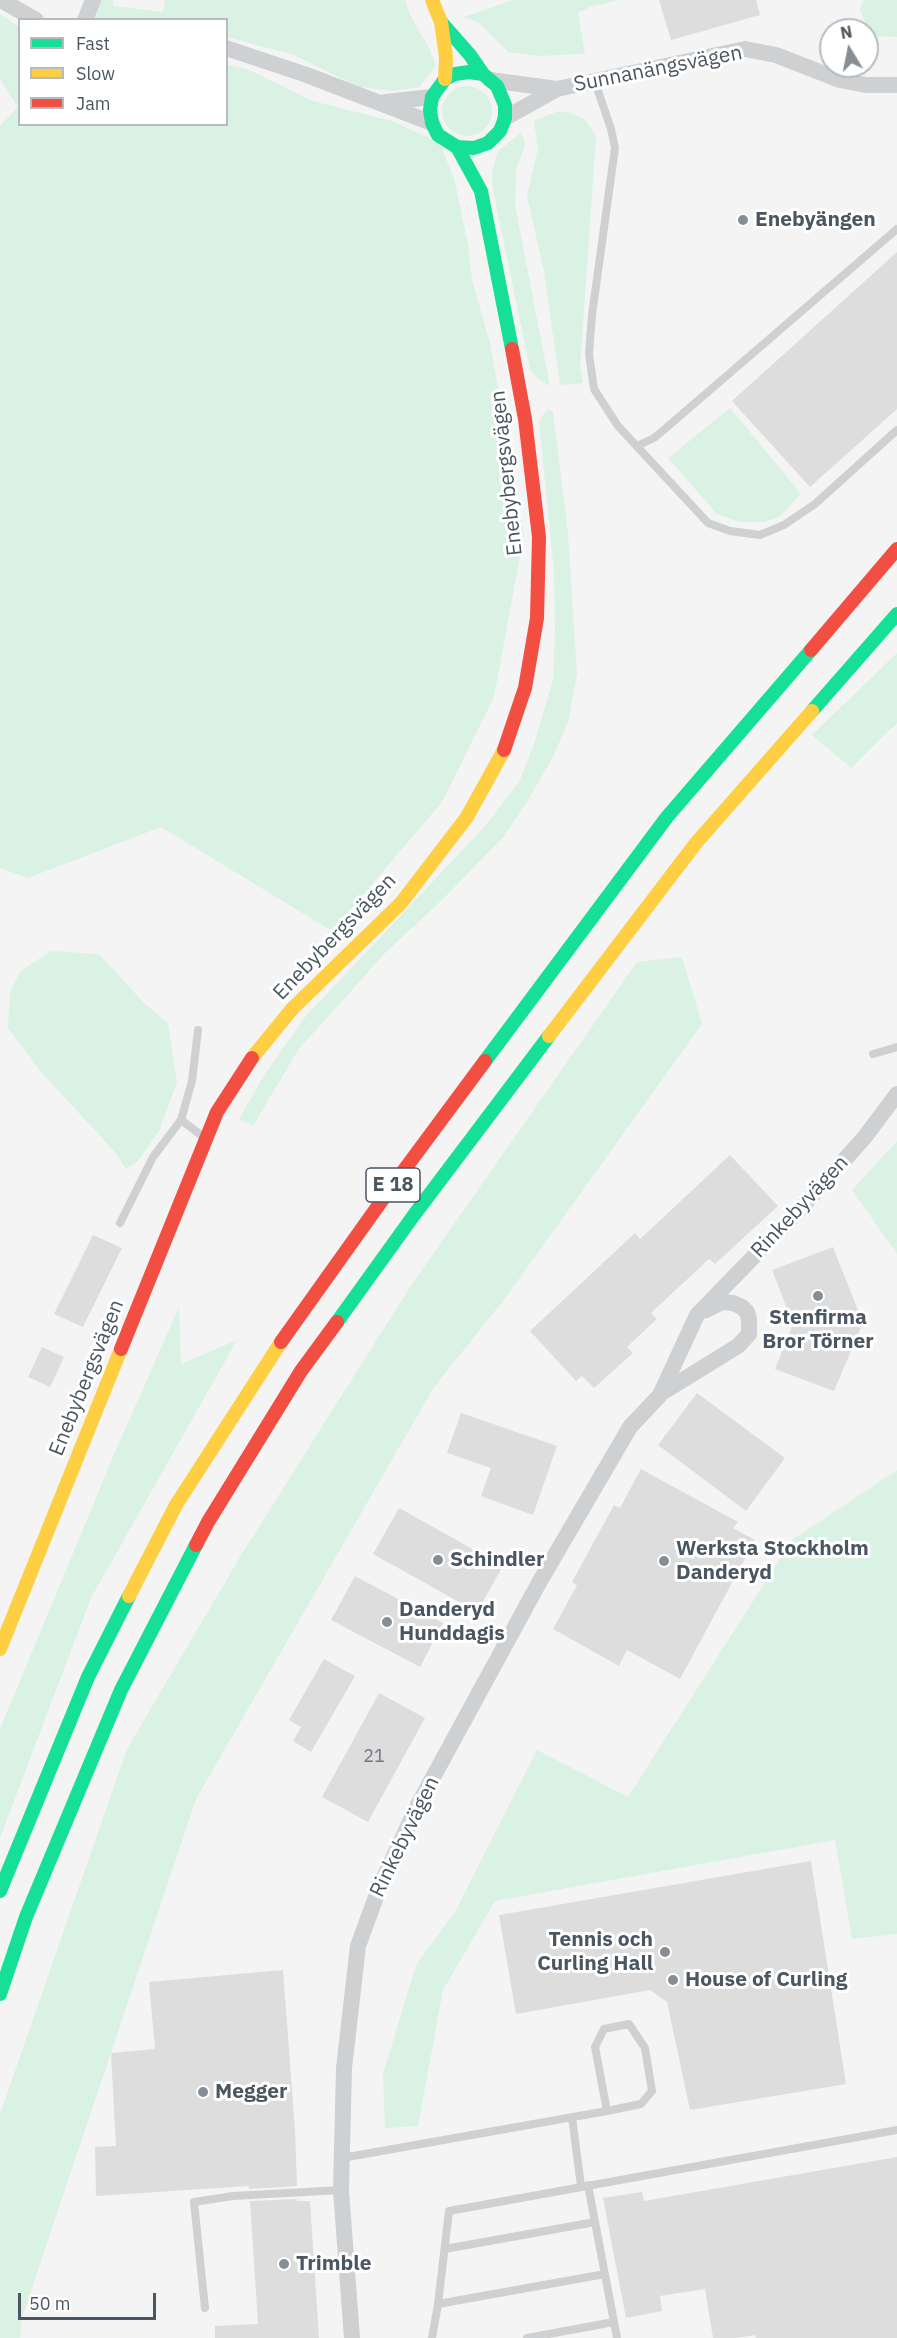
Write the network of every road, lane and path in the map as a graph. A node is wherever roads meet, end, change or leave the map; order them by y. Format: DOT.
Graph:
graph roads {
  1 [pos="93,0"];
  2 [pos="432,0"];
  3 [pos="8,2"];
  4 [pos="33,18"];
  5 [pos="86,18"];
  6 [pos="441,22"];
  7 [pos="228,49"];
  8 [pos="487,77"];
  9 [pos="445,79"];
  10 [pos="595,82"];
  11 [pos="897,85"];
  12 [pos="556,88"];
  13 [pos="432,97"];
  14 [pos="381,103"];
  15 [pos="505,118"];
  16 [pos="432,123"];
  17 [pos="457,147"];
  18 [pos="486,156"];
  19 [pos="481,191"];
  20 [pos="897,230"];
  21 [pos="897,430"];
  22 [pos="637,446"];
  23 [pos="897,549"];
  24 [pos="897,614"];
  25 [pos="198,1030"];
  26 [pos="897,1047"];
  27 [pos="873,1054"];
  28 [pos="897,1094"];
  29 [pos="181,1120"];
  30 [pos="205,1138"];
  31 [pos="120,1223"];
  32 [pos="697,1315"];
  33 [pos="660,1395"];
  34 [pos="0,1649"];
  35 [pos="0,1891"];
  36 [pos="0,1994"];
  37 [pos="607,2111"];
  38 [pos="572,2117"];
  39 [pos="897,2130"];
  40 [pos="342,2158"];
  41 [pos="585,2186"];
  42 [pos="341,2190"];
  43 [pos="595,2222"];
  44 [pos="445,2249"];
  45 [pos="605,2274"];
  46 [pos="438,2304"];
  47 [pos="205,2308"];
  48 [pos="614,2322"];
  49 [pos="352,2338"];
  50 [pos="432,2338"];
  51 [pos="527,2338"];
  52 [pos="617,2338"];
  1 -- 5 [label="street"];
  2 -- 6 [label="main road"];
  3 -- 4 [label="street"];
  6 -- 8 [label="main road"];
  6 -- 9 [label="main road"];
  7 -- 14 [label="street"];
  8 -- 9 [label="main road"];
  8 -- 12 [label="street, Sunnanängsvägen"];
  8 -- 15 [label="main road"];
  9 -- 13 [label="main road"];
  10 -- 11 [label="street, Sunnanängsvägen"];
  10 -- 12 [label="street, Sunnanängsvägen"];
  10 -- 22 [label="lane"];
  12 -- 15 [label="street, Sunnanängsvägen"];
  13 -- 14 [label="street"];
  13 -- 16 [label="main road"];
  14 -- 16 [label="street"];
  15 -- 18 [label="main road, Enebybergsvägen"];
  16 -- 17 [label="main road, Enebybergsvägen"];
  17 -- 18 [label="main road"];
  17 -- 19 [label="main road, Enebybergsvägen"];
  18 -- 19 [label="main road, Enebybergsvägen"];
  19 -- 30 [label="main road, Enebybergsvägen"];
  20 -- 22 [label="lane"];
  21 -- 22 [label="lane"];
  23 -- 35 [label="main road, E 18"];
  24 -- 36 [label="main road, E 18"];
  25 -- 29 [label="lane"];
  26 -- 27 [label="lane"];
  28 -- 32 [label="street, Rinkebyvägen"];
  29 -- 30 [label="lane"];
  29 -- 31 [label="lane"];
  30 -- 34 [label="main road, Enebybergsvägen"];
  32 -- 33 [label="street, Rinkebyvägen"];
  32 -- 33 [label="street, Rinkebyvägen"];
  33 -- 40 [label="street, Rinkebyvägen"];
  37 -- 37 [label="lane"];
  37 -- 38 [label="lane"];
  38 -- 40 [label="lane"];
  38 -- 41 [label="lane"];
  39 -- 41 [label="lane"];
  40 -- 42 [label="street, Rinkebyvägen"];
  41 -- 43 [label="lane"];
  41 -- 44 [label="lane"];
  42 -- 47 [label="lane"];
  42 -- 49 [label="street, Rinkebyvägen"];
  43 -- 44 [label="lane"];
  43 -- 45 [label="lane"];
  44 -- 46 [label="lane"];
  45 -- 46 [label="lane"];
  45 -- 48 [label="lane"];
  46 -- 50 [label="lane"];
  48 -- 51 [label="lane"];
  48 -- 52 [label="lane"];
}
